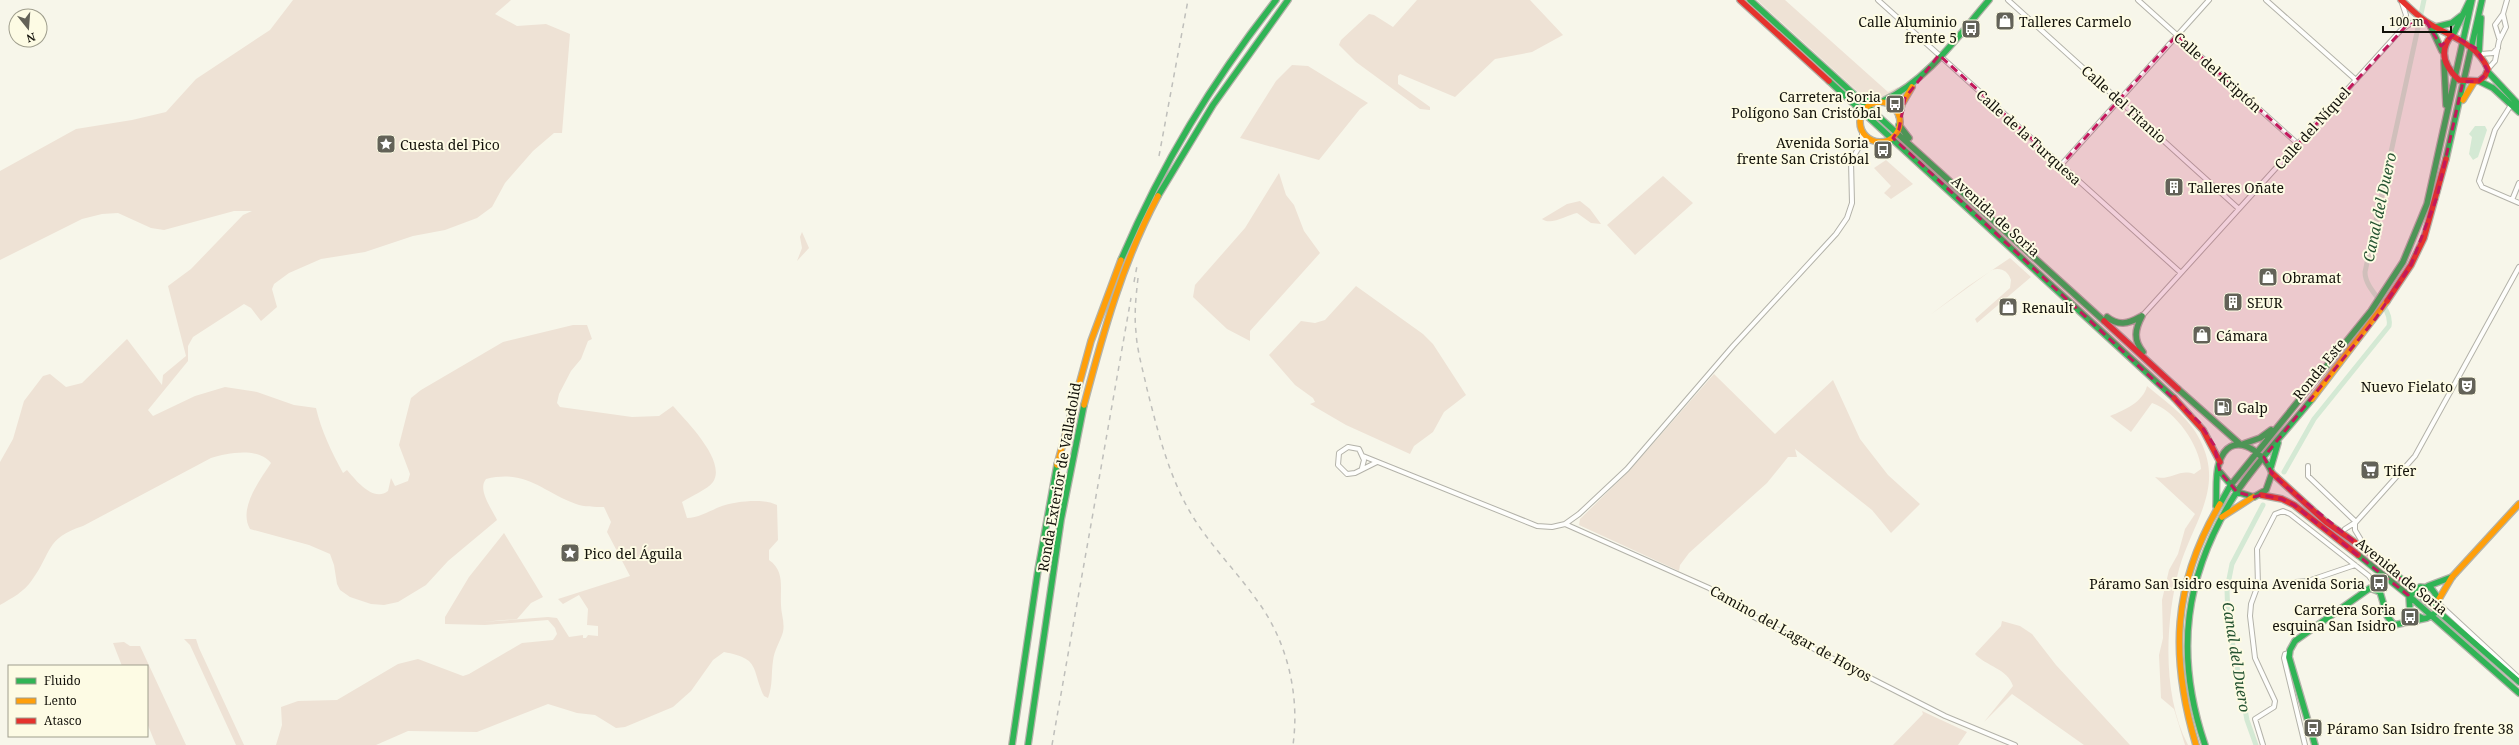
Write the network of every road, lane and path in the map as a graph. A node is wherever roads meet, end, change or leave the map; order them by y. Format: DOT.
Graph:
graph roads {
  1 [pos="1272,0"];
  2 [pos="1276,0"];
  3 [pos="1288,0"];
  4 [pos="1295,0"];
  5 [pos="1740,0"];
  6 [pos="1750,0"];
  7 [pos="1878,0"];
  8 [pos="1989,0"];
  9 [pos="2008,0"];
  10 [pos="2138,0"];
  11 [pos="2209,0"];
  12 [pos="2266,0"];
  13 [pos="2401,0"];
  14 [pos="2471,0"];
  15 [pos="2507,0"];
  16 [pos="2481,1"];
  17 [pos="1266,11"];
  18 [pos="2462,15"];
  19 [pos="2502,22"];
  20 [pos="2428,23"];
  21 [pos="2436,27"];
  22 [pos="2401,30"];
  23 [pos="2500,31"];
  24 [pos="1263,33"];
  25 [pos="2177,35"];
  26 [pos="2452,36"];
  27 [pos="2464,40"];
  28 [pos="2471,44"];
  29 [pos="2498,47"];
  30 [pos="2443,53"];
  31 [pos="2480,53"];
  32 [pos="1939,55"];
  33 [pos="2444,60"];
  34 [pos="2488,70"];
  35 [pos="2456,77"];
  36 [pos="1917,80"];
  37 [pos="2356,80"];
  38 [pos="2463,81"];
  39 [pos="2476,82"];
  40 [pos="1859,97"];
  41 [pos="2119,100"];
  42 [pos="1880,102"];
  43 [pos="2513,103"];
  44 [pos="2519,105"];
  45 [pos="1867,106"];
  46 [pos="2448,109"];
  47 [pos="1862,111"];
  48 [pos="2519,112"];
  49 [pos="1899,118"];
  50 [pos="1899,126"];
  51 [pos="1862,132"];
  52 [pos="1897,132"];
  53 [pos="1893,138"];
  54 [pos="1871,140"];
  55 [pos="2451,140"];
  56 [pos="1862,142"];
  57 [pos="2298,144"];
  58 [pos="1926,157"];
  59 [pos="2061,165"];
  60 [pos="2519,183"];
  61 [pos="2512,200"];
  62 [pos="2519,203"];
  63 [pos="2239,209"];
  64 [pos="2519,267"];
  65 [pos="2181,272"];
  66 [pos="2085,302"];
  67 [pos="2142,316"];
  68 [pos="2170,381"];
  69 [pos="2276,427"];
  70 [pos="2281,435"];
  71 [pos="2242,444"];
  72 [pos="2258,451"];
  73 [pos="1363,456"];
  74 [pos="2264,456"];
  75 [pos="1377,462"];
  76 [pos="2220,462"];
  77 [pos="2308,466"];
  78 [pos="1362,468"];
  79 [pos="2271,470"];
  80 [pos="2220,472"];
  81 [pos="2230,486"];
  82 [pos="2236,492"];
  83 [pos="2261,494"];
  84 [pos="2254,497"];
  85 [pos="2519,504"];
  86 [pos="2215,510"];
  87 [pos="2220,518"];
  88 [pos="2356,522"];
  89 [pos="1565,524"];
  90 [pos="2345,529"];
  91 [pos="2361,540"];
  92 [pos="2355,565"];
  93 [pos="2452,577"];
  94 [pos="2296,582"];
  95 [pos="2428,586"];
  96 [pos="2374,588"];
  97 [pos="2413,589"];
  98 [pos="2408,595"];
  99 [pos="2438,604"];
  100 [pos="2408,607"];
  101 [pos="2432,615"];
  102 [pos="2422,618"];
  103 [pos="2401,624"];
  104 [pos="2290,653"];
  105 [pos="2519,678"];
  106 [pos="2519,682"];
  107 [pos="2519,693"];
  108 [pos="1012,745"];
  109 [pos="1028,745"];
  110 [pos="2015,745"];
  111 [pos="2196,745"];
  112 [pos="2205,745"];
  113 [pos="2263,745"];
  114 [pos="2305,745"];
  115 [pos="2315,745"];
  1 -- 17 [label="main road"];
  2 -- 17 [label="main road, Ronda Exterior de Valladolid"];
  3 -- 24 [label="main road, Ronda Exterior de Valladolid"];
  4 -- 24 [label="main road"];
  5 -- 47 [label="main road, Avenida de Soria"];
  6 -- 40 [label="main road, Avenida de Soria"];
  7 -- 32 [label="street, Calle de la Turquesa"];
  8 -- 32 [label="main road"];
  9 -- 41 [label="street, Calle del Titanio"];
  10 -- 25 [label="street, Calle del Kriptón"];
  11 -- 25 [label="street"];
  12 -- 37 [label="street"];
  13 -- 20 [label="main road"];
  13 -- 22 [label="street"];
  14 -- 18 [label="main road"];
  14 -- 27 [label="main road, Ronda Este"];
  15 -- 19 [label="street"];
  16 -- 28 [label="main road, Ronda Este"];
  16 -- 31 [label="main road"];
  17 -- 108 [label="main road, Ronda Exterior de Valladolid"];
  18 -- 21 [label="main road"];
  18 -- 26 [label="main road"];
  19 -- 23 [label="street"];
  19 -- 23 [label="street"];
  20 -- 21 [label="main road"];
  20 -- 22 [label="street, Calle del Níquel"];
  20 -- 30 [label="main road"];
  21 -- 26 [label="main road"];
  22 -- 37 [label="street, Calle del Níquel"];
  23 -- 29 [label="street"];
  24 -- 109 [label="main road, Ronda Exterior de Valladolid"];
  25 -- 41 [label="street"];
  25 -- 57 [label="street, Calle del Kriptón"];
  26 -- 27 [label="main road"];
  26 -- 30 [label="main road"];
  27 -- 28 [label="main road"];
  27 -- 35 [label="main road, Ronda Este"];
  28 -- 31 [label="main road"];
  28 -- 38 [label="main road, Ronda Este"];
  29 -- 31 [label="street"];
  29 -- 34 [label="street"];
  30 -- 33 [label="main road"];
  31 -- 34 [label="main road"];
  32 -- 36 [label="main road"];
  32 -- 59 [label="street, Calle de la Turquesa"];
  33 -- 35 [label="main road"];
  33 -- 46 [label="main road"];
  34 -- 39 [label="main road"];
  34 -- 43 [label="main road"];
  35 -- 38 [label="main road"];
  35 -- 46 [label="main road, Ronda Este"];
  36 -- 42 [label="main road"];
  36 -- 49 [label="main road"];
  37 -- 57 [label="street, Calle del Níquel"];
  38 -- 39 [label="main road"];
  38 -- 55 [label="main road, Ronda Este"];
  39 -- 43 [label="main road"];
  39 -- 55 [label="main road"];
  40 -- 42 [label="main road"];
  40 -- 45 [label="main road, Avenida de Soria"];
  41 -- 59 [label="street"];
  41 -- 63 [label="street, Calle del Titanio"];
  42 -- 45 [label="main road"];
  42 -- 49 [label="main road"];
  43 -- 44 [label="main road"];
  43 -- 48 [label="main road"];
  43 -- 61 [label="street"];
  45 -- 47 [label="main road"];
  45 -- 52 [label="main road, Avenida de Soria"];
  46 -- 69 [label="main road, Ronda Este"];
  47 -- 51 [label="main road"];
  47 -- 53 [label="main road, Avenida de Soria"];
  49 -- 50 [label="main road"];
  50 -- 52 [label="main road"];
  50 -- 58 [label="main road"];
  51 -- 54 [label="main road"];
  51 -- 56 [label="street"];
  52 -- 53 [label="main road"];
  52 -- 58 [label="main road, Avenida de Soria"];
  53 -- 54 [label="main road"];
  53 -- 76 [label="main road, Avenida de Soria"];
  54 -- 56 [label="street"];
  55 -- 70 [label="main road, Ronda Este"];
  56 -- 89 [label="street"];
  57 -- 63 [label="street, Calle del Níquel"];
  58 -- 66 [label="main road, Avenida de Soria"];
  59 -- 65 [label="street, Calle de la Turquesa"];
  60 -- 61 [label="street"];
  61 -- 62 [label="street"];
  63 -- 65 [label="street, Calle del Níquel"];
  64 -- 88 [label="street"];
  65 -- 67 [label="street, Calle del Níquel"];
  66 -- 67 [label="main road"];
  66 -- 68 [label="main road, Avenida de Soria"];
  67 -- 68 [label="main road"];
  68 -- 71 [label="main road, Avenida de Soria"];
  69 -- 71 [label="main road"];
  69 -- 72 [label="main road, Ronda Este"];
  70 -- 74 [label="main road, Ronda Este"];
  70 -- 79 [label="main road"];
  71 -- 72 [label="main road, Avenida de Soria"];
  71 -- 76 [label="main road"];
  72 -- 74 [label="main road, Avenida de Soria"];
  72 -- 81 [label="main road, Ronda Este"];
  73 -- 75 [label="street"];
  73 -- 78 [label="street"];
  73 -- 78 [label="street"];
  74 -- 79 [label="main road, Avenida de Soria"];
  74 -- 82 [label="main road, Ronda Este"];
  75 -- 78 [label="street"];
  75 -- 89 [label="street"];
  76 -- 80 [label="main road"];
  77 -- 88 [label="street, Avenida de Soria"];
  79 -- 83 [label="main road"];
  79 -- 97 [label="main road, Avenida de Soria"];
  80 -- 81 [label="main road"];
  80 -- 86 [label="main road"];
  81 -- 82 [label="main road"];
  81 -- 86 [label="main road, Ronda Este"];
  82 -- 84 [label="main road"];
  82 -- 87 [label="main road, Ronda Este"];
  83 -- 84 [label="main road"];
  83 -- 98 [label="main road, Avenida de Soria"];
  84 -- 87 [label="main road"];
  85 -- 93 [label="main road"];
  86 -- 111 [label="main road, Ronda Este"];
  87 -- 112 [label="main road, Ronda Este"];
  88 -- 90 [label="street"];
  88 -- 91 [label="street"];
  89 -- 110 [label="street, Camino del Lagar de Hoyos"];
  92 -- 94 [label="street"];
  92 -- 96 [label="street"];
  92 -- 113 [label="street"];
  93 -- 95 [label="main road"];
  93 -- 99 [label="main road"];
  95 -- 97 [label="main road"];
  95 -- 99 [label="main road"];
  96 -- 103 [label="main road"];
  96 -- 104 [label="main road"];
  97 -- 98 [label="main road"];
  97 -- 99 [label="main road, Avenida de Soria"];
  98 -- 100 [label="main road"];
  98 -- 101 [label="main road, Avenida de Soria"];
  99 -- 101 [label="main road"];
  99 -- 105 [label="street, Avenida de Soria"];
  99 -- 106 [label="main road, Avenida de Soria"];
  100 -- 102 [label="main road"];
  100 -- 103 [label="main road"];
  101 -- 102 [label="main road"];
  101 -- 107 [label="main road, Avenida de Soria"];
  102 -- 103 [label="main road"];
  104 -- 114 [label="street"];
  104 -- 115 [label="main road"];
}
